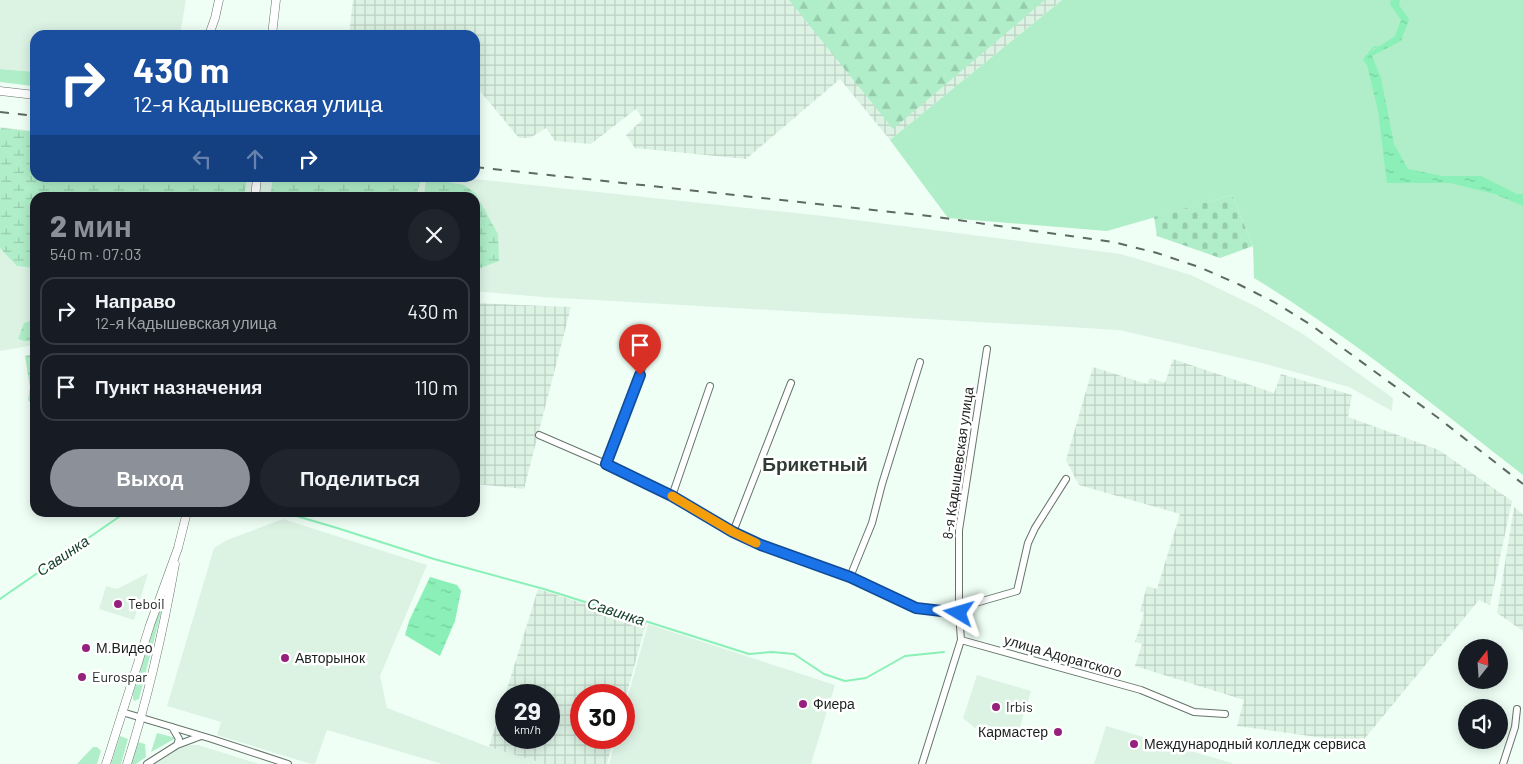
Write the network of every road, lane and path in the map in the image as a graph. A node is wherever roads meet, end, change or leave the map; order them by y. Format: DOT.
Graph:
graph roads {
  1 [pos="219,0"];
  2 [pos="276,0"];
  3 [pos="211,30"];
  4 [pos="273,30"];
  5 [pos="0,91"];
  6 [pos="30,94"];
  7 [pos="987,350"];
  8 [pos="646,357"];
  9 [pos="920,362"];
  10 [pos="792,383"];
  11 [pos="710,386"];
  12 [pos="539,435"];
  13 [pos="606,464"];
  14 [pos="1066,479"];
  15 [pos="672,496"];
  16 [pos="186,517"];
  17 [pos="733,532"];
  18 [pos="178,548"];
  19 [pos="850,577"];
  20 [pos="959,613"];
  21 [pos="961,640"];
  22 [pos="1517,709"];
  23 [pos="122,712"];
  24 [pos="1225,714"];
  25 [pos="141,718"];
  26 [pos="172,727"];
  27 [pos="201,736"];
  28 [pos="177,745"];
  29 [pos="106,764"];
  30 [pos="127,764"];
  31 [pos="146,764"];
  32 [pos="288,764"];
  33 [pos="922,764"];
  34 [pos="1503,764"];
  1 -- 3 [label="main road"];
  2 -- 4 [label="main road"];
  5 -- 6 [label="main road"];
  7 -- 20 [label="street, 8-я Кадышевская улица"];
  8 -- 13 [label="street"];
  9 -- 19 [label="street"];
  10 -- 17 [label="street"];
  11 -- 15 [label="street"];
  12 -- 13 [label="street"];
  13 -- 15 [label="street"];
  14 -- 20 [label="street"];
  15 -- 17 [label="street"];
  16 -- 18 [label="main road"];
  17 -- 19 [label="street"];
  18 -- 23 [label="main road"];
  18 -- 25 [label="main road"];
  19 -- 20 [label="street"];
  20 -- 21 [label="street, 8-я Кадышевская улица"];
  21 -- 24 [label="street, улица Адоратского"];
  21 -- 33 [label="street"];
  22 -- 34 [label="street"];
  23 -- 25 [label="street"];
  23 -- 29 [label="main road"];
  25 -- 26 [label="street"];
  25 -- 30 [label="main road"];
  26 -- 27 [label="street"];
  26 -- 28 [label="street"];
  27 -- 28 [label="street"];
  27 -- 32 [label="street"];
  28 -- 31 [label="street"];
}
